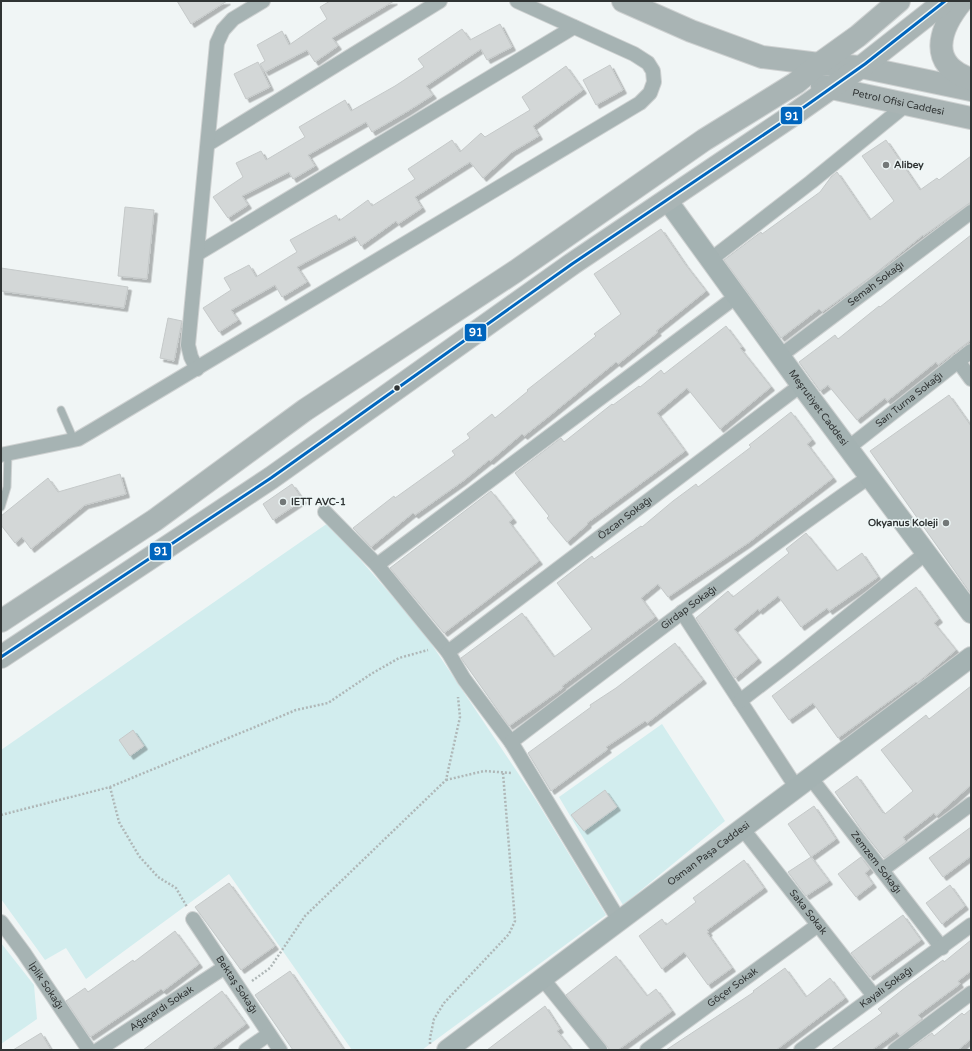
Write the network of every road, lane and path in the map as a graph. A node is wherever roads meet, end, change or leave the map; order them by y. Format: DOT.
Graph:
graph roads {
  1 [pos="263,1"];
  2 [pos="440,1"];
  3 [pos="517,1"];
  4 [pos="623,1"];
  5 [pos="899,1"];
  6 [pos="945,1"];
  7 [pos="962,1"];
  8 [pos="574,27"];
  9 [pos="762,57"];
  10 [pos="819,64"];
  11 [pos="861,67"];
  12 [pos="971,79"];
  13 [pos="796,83"];
  14 [pos="832,88"];
  15 [pos="971,90"];
  16 [pos="907,104"];
  17 [pos="971,118"];
  18 [pos="208,144"];
  19 [pos="667,200"];
  20 [pos="971,212"];
  21 [pos="197,254"];
  22 [pos="710,260"];
  23 [pos="736,296"];
  24 [pos="971,351"];
  25 [pos="780,356"];
  26 [pos="958,361"];
  27 [pos="197,369"];
  28 [pos="971,379"];
  29 [pos="801,385"];
  30 [pos="61,410"];
  31 [pos="74,440"];
  32 [pos="848,448"];
  33 [pos="5,454"];
  34 [pos="869,477"];
  35 [pos="1,507"];
  36 [pos="325,512"];
  37 [pos="926,553"];
  38 [pos="377,565"];
  39 [pos="682,612"];
  40 [pos="971,613"];
  41 [pos="1,621"];
  42 [pos="448,652"];
  43 [pos="1,657"];
  44 [pos="971,657"];
  45 [pos="461,673"];
  46 [pos="740,701"];
  47 [pos="511,742"];
  48 [pos="528,772"];
  49 [pos="503,773"];
  50 [pos="446,780"];
  51 [pos="803,782"];
  52 [pos="110,787"];
  53 [pos="971,804"];
  54 [pos="1,816"];
  55 [pos="742,828"];
  56 [pos="882,870"];
  57 [pos="193,919"];
  58 [pos="619,920"];
  59 [pos="1,922"];
  60 [pos="818,925"];
  61 [pos="971,925"];
  62 [pos="942,948"];
  63 [pos="225,967"];
  64 [pos="542,978"];
  65 [pos="240,990"];
  66 [pos="971,993"];
  67 [pos="874,996"];
  68 [pos="269,1034"];
  69 [pos="89,1050"];
  70 [pos="98,1050"];
  71 [pos="246,1050"];
  72 [pos="280,1050"];
  73 [pos="430,1050"];
  74 [pos="447,1050"];
  75 [pos="600,1050"];
  76 [pos="647,1050"];
  77 [pos="801,1050"];
  78 [pos="895,1050"];
  1 -- 18 [label="street"];
  2 -- 18 [label="street"];
  3 -- 8 [label="street"];
  4 -- 9 [label="main road, Petrol Ofisi Caddesi"];
  5 -- 10 [label="main road"];
  6 -- 11 [label="main road"];
  7 -- 12 [label="main road"];
  8 -- 21 [label="street"];
  8 -- 27 [label="street"];
  9 -- 10 [label="main road, Petrol Ofisi Caddesi"];
  9 -- 13 [label="main road, Petrol Ofisi Caddesi"];
  10 -- 11 [label="main road, Petrol Ofisi Caddesi"];
  10 -- 13 [label="main road"];
  11 -- 14 [label="main road"];
  11 -- 15 [label="main road, Petrol Ofisi Caddesi"];
  13 -- 14 [label="main road, Petrol Ofisi Caddesi"];
  13 -- 41 [label="main road"];
  14 -- 16 [label="main road, Petrol Ofisi Caddesi"];
  14 -- 19 [label="main road"];
  16 -- 17 [label="main road, Petrol Ofisi Caddesi"];
  16 -- 22 [label="street"];
  18 -- 21 [label="street"];
  19 -- 22 [label="main road, Meşrutiyet Caddesi"];
  19 -- 43 [label="main road"];
  20 -- 25 [label="street, Semah Sokağı"];
  21 -- 27 [label="street"];
  22 -- 23 [label="main road, Meşrutiyet Caddesi"];
  23 -- 25 [label="main road, Meşrutiyet Caddesi"];
  23 -- 38 [label="street"];
  24 -- 26 [label="street, Sarı Turna Sokağı"];
  25 -- 29 [label="main road, Meşrutiyet Caddesi"];
  26 -- 28 [label="street"];
  26 -- 32 [label="street, Sarı Turna Sokağı"];
  27 -- 31 [label="street"];
  29 -- 32 [label="main road, Meşrutiyet Caddesi"];
  29 -- 42 [label="street, Özcan Sokağı"];
  30 -- 31 [label="lane"];
  31 -- 33 [label="street"];
  32 -- 34 [label="main road, Meşrutiyet Caddesi"];
  33 -- 35 [label="lane"];
  34 -- 37 [label="main road, Meşrutiyet Caddesi"];
  34 -- 39 [label="street, Girdap Sokağı"];
  36 -- 38 [label="street"];
  37 -- 40 [label="main road, Meşrutiyet Caddesi"];
  37 -- 46 [label="street"];
  38 -- 42 [label="street"];
  39 -- 46 [label="street, Zemzem Sokağı"];
  39 -- 47 [label="street, Girdap Sokağı"];
  42 -- 45 [label="street"];
  42 -- 52 [label="path"];
  44 -- 51 [label="main road, Osman Paşa Caddesi"];
  45 -- 47 [label="street"];
  45 -- 50 [label="path"];
  46 -- 51 [label="street, Zemzem Sokağı"];
  47 -- 48 [label="street"];
  48 -- 49 [label="path"];
  48 -- 58 [label="street"];
  49 -- 50 [label="path"];
  49 -- 73 [label="path"];
  50 -- 65 [label="path"];
  51 -- 55 [label="main road, Osman Paşa Caddesi"];
  51 -- 56 [label="street, Zemzem Sokağı"];
  52 -- 54 [label="path"];
  52 -- 57 [label="path"];
  53 -- 56 [label="street"];
  55 -- 58 [label="main road, Osman Paşa Caddesi"];
  55 -- 60 [label="street, Saka Sokak"];
  56 -- 62 [label="street, Zemzem Sokağı"];
  57 -- 63 [label="street, Bektaş Sokağı"];
  58 -- 64 [label="main road, Osman Paşa Caddesi"];
  59 -- 69 [label="street, İplik Sokağı"];
  60 -- 67 [label="street, Saka Sokak"];
  60 -- 76 [label="street, Göçer Sokak"];
  61 -- 62 [label="street, Kayalı Sokağı"];
  62 -- 67 [label="street, Kayalı Sokağı"];
  63 -- 65 [label="street, Bektaş Sokağı"];
  63 -- 70 [label="street, Ağaçardı Sokak"];
  64 -- 74 [label="main road, Osman Paşa Caddesi"];
  64 -- 75 [label="street"];
  65 -- 68 [label="street, Bektaş Sokağı"];
  66 -- 78 [label="street"];
  67 -- 77 [label="street, Kayalı Sokağı"];
  68 -- 71 [label="street"];
  68 -- 72 [label="street, Bektaş Sokağı"];
}
